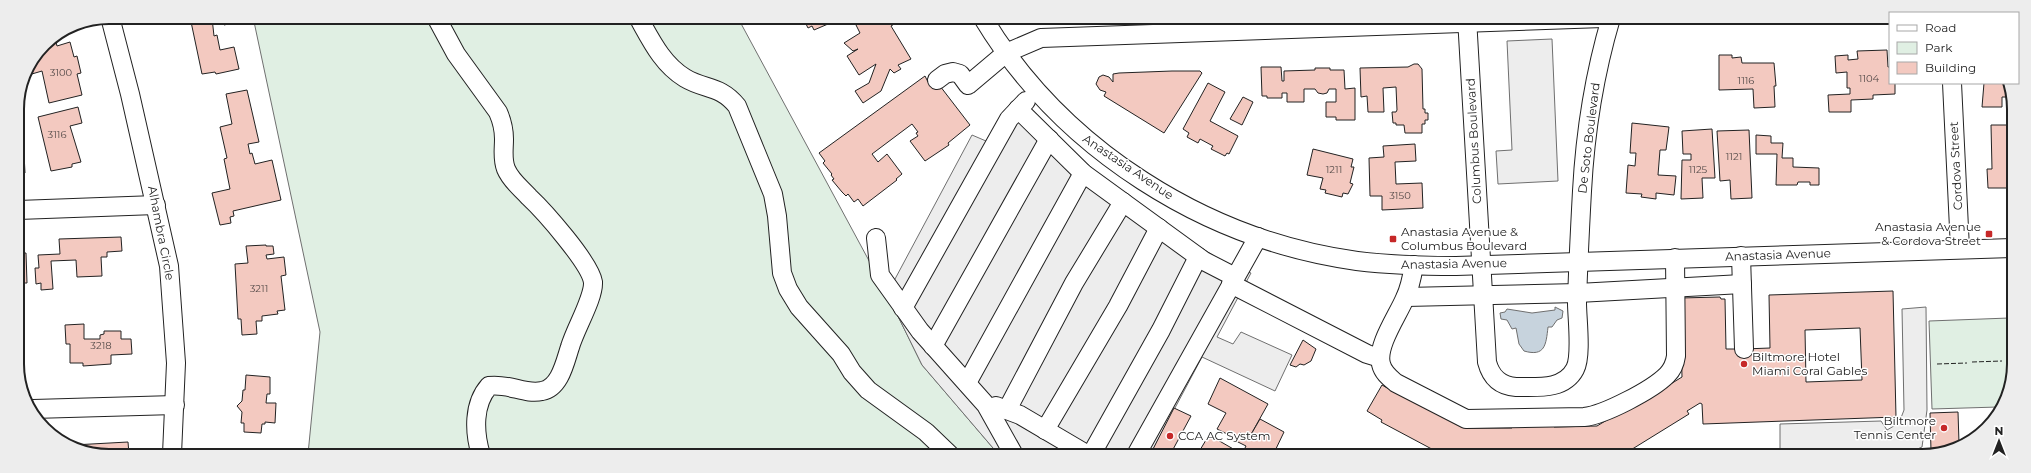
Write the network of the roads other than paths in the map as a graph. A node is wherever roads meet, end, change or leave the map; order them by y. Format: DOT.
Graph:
graph roads {
  1 [pos="112,24"];
  2 [pos="440,24"];
  3 [pos="642,24"];
  4 [pos="987,24"];
  5 [pos="1373,24"];
  6 [pos="1468,24"];
  7 [pos="1609,24"];
  8 [pos="1006,53"];
  9 [pos="937,80"];
  10 [pos="1952,84"];
  11 [pos="1036,92"];
  12 [pos="1018,109"];
  13 [pos="1049,139"];
  14 [pos="1083,173"];
  15 [pos="1123,202"];
  16 [pos="156,205"];
  17 [pos="24,210"];
  18 [pos="1160,228"];
  19 [pos="1258,236"];
  20 [pos="876,238"];
  21 [pos="2007,248"];
  22 [pos="1960,249"];
  23 [pos="1741,256"];
  24 [pos="1198,257"];
  25 [pos="1675,258"];
  26 [pos="1579,260"];
  27 [pos="1482,264"];
  28 [pos="1414,265"];
  29 [pos="1233,281"];
  30 [pos="1742,284"];
  31 [pos="1674,288"];
  32 [pos="1578,293"];
  33 [pos="1484,295"];
  34 [pos="1406,297"];
  35 [pos="903,308"];
  36 [pos="933,346"];
  37 [pos="1744,349"];
  38 [pos="1380,358"];
  39 [pos="967,384"];
  40 [pos="175,405"];
  41 [pos="986,405"];
  42 [pos="37,409"];
  43 [pos="1007,410"];
  44 [pos="1045,430"];
  45 [pos="172,449"];
  46 [pos="480,449"];
  47 [pos="944,449"];
  48 [pos="1011,449"];
  49 [pos="1079,449"];
  50 [pos="1093,449"];
  51 [pos="1139,449"];
  1 -- 16 [label="street, Alhambra Circle"];
  2 -- 46 [label="street"];
  3 -- 47 [label="street"];
  4 -- 8 [label="street, Anastasia Avenue"];
  5 -- 8 [label="street"];
  6 -- 27 [label="street, Columbus Boulevard"];
  7 -- 26 [label="street, De Soto Boulevard"];
  8 -- 9 [label="street"];
  8 -- 11 [label="street, Anastasia Avenue"];
  10 -- 22 [label="street, Cordova Street"];
  11 -- 12 [label="street"];
  11 -- 19 [label="street, Anastasia Avenue"];
  12 -- 13 [label="street"];
  12 -- 35 [label="street"];
  13 -- 14 [label="street"];
  13 -- 36 [label="street"];
  14 -- 15 [label="street"];
  14 -- 39 [label="street"];
  15 -- 18 [label="street"];
  15 -- 43 [label="street"];
  16 -- 17 [label="street"];
  16 -- 40 [label="street, Alhambra Circle"];
  18 -- 24 [label="street"];
  18 -- 44 [label="street"];
  19 -- 28 [label="street, Anastasia Avenue"];
  19 -- 29 [label="street"];
  20 -- 35 [label="street"];
  21 -- 22 [label="street, Anastasia Avenue"];
  22 -- 23 [label="street, Anastasia Avenue"];
  23 -- 25 [label="street, Anastasia Avenue"];
  23 -- 30 [label="street"];
  24 -- 29 [label="street"];
  24 -- 50 [label="street"];
  25 -- 26 [label="street, Anastasia Avenue"];
  25 -- 31 [label="street"];
  26 -- 27 [label="street, Anastasia Avenue"];
  26 -- 32 [label="street, De Soto Boulevard"];
  27 -- 28 [label="street, Anastasia Avenue"];
  27 -- 33 [label="street, Columbus Boulevard"];
  28 -- 34 [label="street"];
  29 -- 38 [label="street"];
  29 -- 51 [label="street"];
  30 -- 31 [label="street"];
  30 -- 37 [label="street"];
  31 -- 32 [label="street"];
  31 -- 38 [label="street"];
  32 -- 33 [label="street"];
  32 -- 33 [label="street, Columbus Boulevard"];
  33 -- 34 [label="street"];
  34 -- 38 [label="street"];
  35 -- 36 [label="street"];
  36 -- 39 [label="street"];
  39 -- 41 [label="street"];
  40 -- 42 [label="street"];
  40 -- 45 [label="street, Alhambra Circle"];
  41 -- 43 [label="street"];
  41 -- 48 [label="street"];
  43 -- 44 [label="street"];
  44 -- 49 [label="street"];
}
